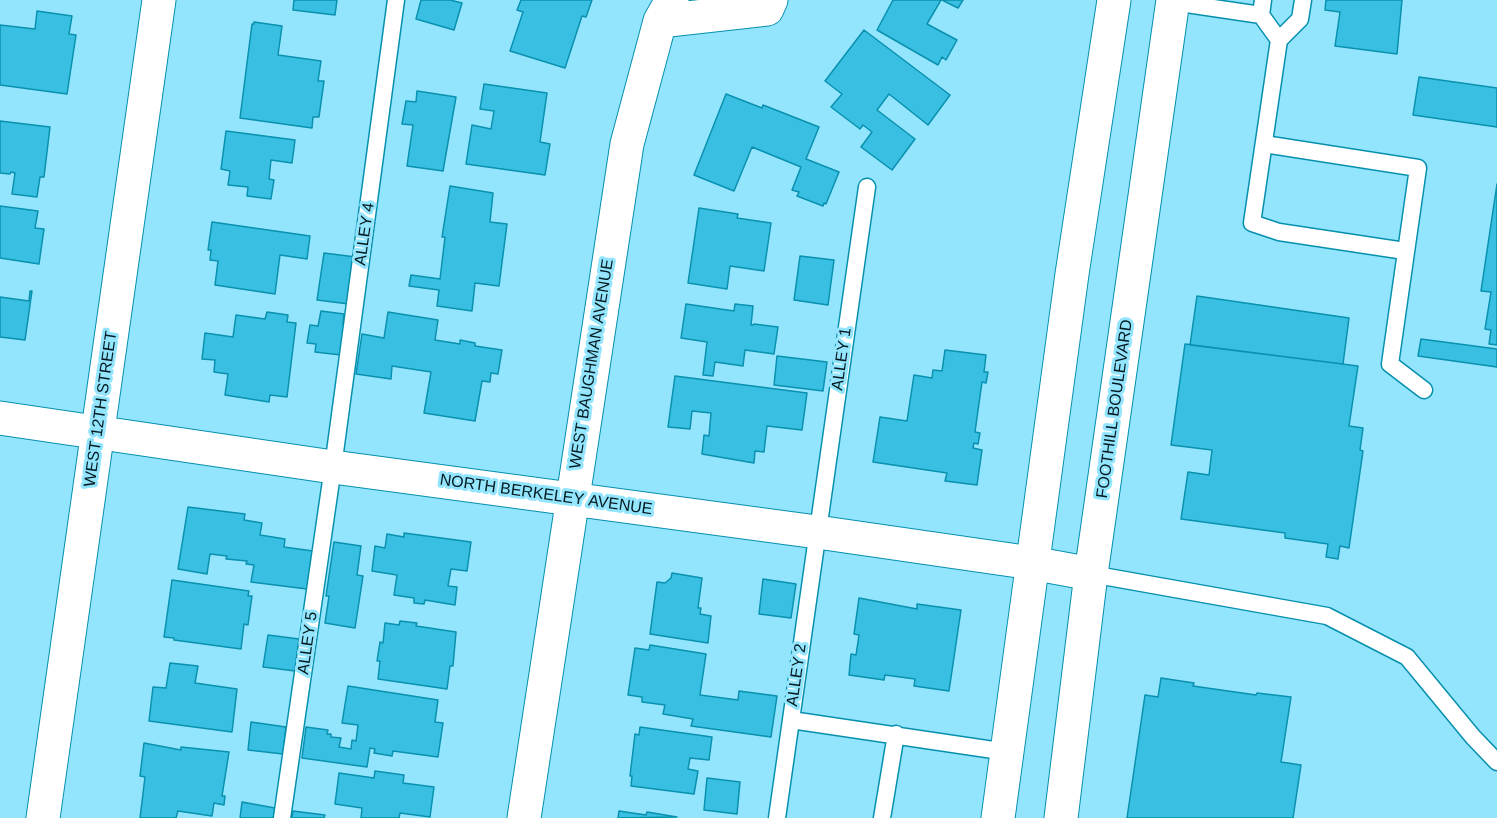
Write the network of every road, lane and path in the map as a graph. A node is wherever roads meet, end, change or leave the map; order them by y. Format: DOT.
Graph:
graph roads {
  1 [pos="159,0"];
  2 [pos="396,0"];
  3 [pos="771,0"];
  4 [pos="1114,0"];
  5 [pos="1304,0"];
  6 [pos="1173,1"];
  7 [pos="1262,8"];
  8 [pos="666,10"];
  9 [pos="1279,40"];
  10 [pos="1264,144"];
  11 [pos="867,187"];
  12 [pos="1405,252"];
  13 [pos="1424,390"];
  14 [pos="0,418"];
  15 [pos="98,432"];
  16 [pos="333,467"];
  17 [pos="572,498"];
  18 [pos="817,532"];
  19 [pos="1032,563"];
  20 [pos="1092,574"];
  21 [pos="792,720"];
  22 [pos="896,734"];
  23 [pos="1006,752"];
  24 [pos="1497,762"];
  25 [pos="43,818"];
  26 [pos="282,818"];
  27 [pos="524,818"];
  28 [pos="777,818"];
  29 [pos="882,818"];
  30 [pos="998,818"];
  31 [pos="1061,818"];
  1 -- 15 [label="street, WEST 12TH STREET"];
  2 -- 16 [label="lane, ALLEY 4"];
  3 -- 8 [label="street, WEST BAUGHMAN AVENUE"];
  4 -- 19 [label="street"];
  5 -- 9 [label="lane"];
  6 -- 7 [label="lane"];
  6 -- 20 [label="street, FOOTHILL BOULEVARD"];
  7 -- 9 [label="lane"];
  8 -- 17 [label="street, WEST BAUGHMAN AVENUE"];
  9 -- 10 [label="lane"];
  10 -- 12 [label="lane"];
  10 -- 12 [label="lane"];
  11 -- 18 [label="lane, ALLEY 1"];
  12 -- 13 [label="lane"];
  14 -- 15 [label="street, NORTH BERKELEY AVENUE"];
  15 -- 16 [label="street, NORTH BERKELEY AVENUE"];
  15 -- 25 [label="street, WEST 12TH STREET"];
  16 -- 17 [label="street, NORTH BERKELEY AVENUE"];
  16 -- 26 [label="lane, ALLEY 5"];
  17 -- 18 [label="street, NORTH BERKELEY AVENUE"];
  17 -- 27 [label="street, WEST BAUGHMAN AVENUE"];
  18 -- 19 [label="street, NORTH BERKELEY AVENUE"];
  18 -- 21 [label="lane, ALLEY 2"];
  19 -- 20 [label="street, NORTH BERKELEY AVENUE"];
  19 -- 23 [label="street"];
  20 -- 24 [label="lane"];
  20 -- 31 [label="street, FOOTHILL BOULEVARD"];
  21 -- 22 [label="lane"];
  21 -- 28 [label="lane, ALLEY 2"];
  22 -- 23 [label="lane"];
  22 -- 29 [label="lane"];
  23 -- 30 [label="street"];
}
